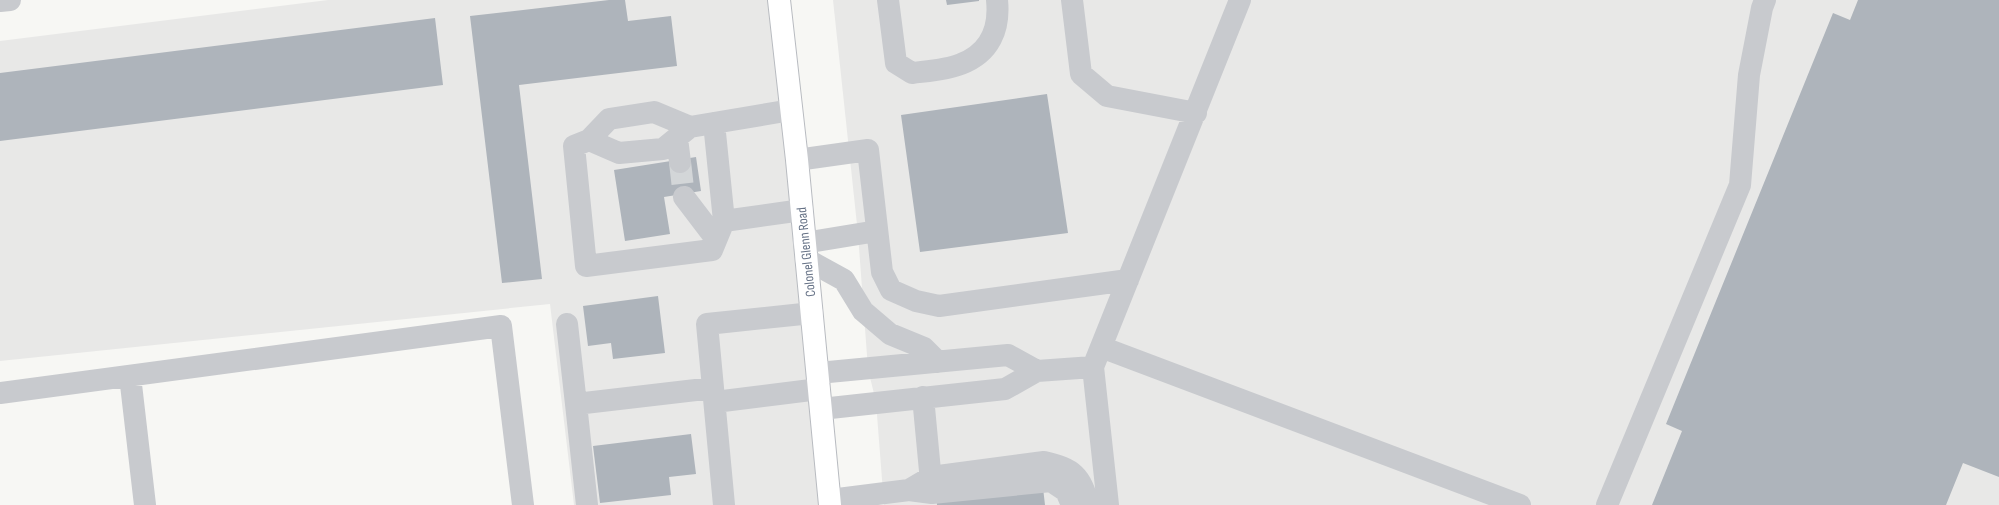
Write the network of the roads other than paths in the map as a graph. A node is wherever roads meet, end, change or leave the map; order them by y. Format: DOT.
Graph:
graph roads {
  1 [pos="10,0"];
  2 [pos="779,0"];
  3 [pos="888,0"];
  4 [pos="997,0"];
  5 [pos="1072,0"];
  6 [pos="1240,0"];
  7 [pos="1765,0"];
  8 [pos="0,1"];
  9 [pos="791,110"];
  10 [pos="1196,113"];
  11 [pos="714,123"];
  12 [pos="683,132"];
  13 [pos="589,140"];
  14 [pos="797,160"];
  15 [pos="680,162"];
  16 [pos="684,197"];
  17 [pos="802,210"];
  18 [pos="720,230"];
  19 [pos="877,231"];
  20 [pos="805,251"];
  21 [pos="1128,280"];
  22 [pos="812,313"];
  23 [pos="567,324"];
  24 [pos="1101,347"];
  25 [pos="938,362"];
  26 [pos="1094,367"];
  27 [pos="1037,371"];
  28 [pos="130,376"];
  29 [pos="819,390"];
  30 [pos="0,393"];
  31 [pos="714,395"];
  32 [pos="923,397"];
  33 [pos="576,404"];
  34 [pos="932,485"];
  35 [pos="830,502"];
  36 [pos="145,505"];
  37 [pos="523,505"];
  38 [pos="587,505"];
  39 [pos="724,505"];
  40 [pos="1072,505"];
  41 [pos="1089,505"];
  42 [pos="1108,505"];
  43 [pos="1520,505"];
  44 [pos="1607,505"];
  1 -- 8 [label="lane"];
  2 -- 9 [label="main road, Colonel Glenn Road"];
  3 -- 4 [label="lane"];
  5 -- 10 [label="lane"];
  6 -- 10 [label="lane"];
  7 -- 44 [label="lane"];
  9 -- 11 [label="lane"];
  9 -- 14 [label="main road, Colonel Glenn Road"];
  10 -- 21 [label="lane"];
  11 -- 12 [label="lane"];
  11 -- 18 [label="lane"];
  12 -- 13 [label="lane"];
  12 -- 13 [label="lane"];
  12 -- 15 [label="lane"];
  13 -- 18 [label="lane"];
  14 -- 17 [label="main road, Colonel Glenn Road"];
  14 -- 19 [label="lane"];
  16 -- 18 [label="lane"];
  17 -- 18 [label="lane"];
  17 -- 20 [label="main road, Colonel Glenn Road"];
  19 -- 20 [label="lane"];
  19 -- 21 [label="lane"];
  20 -- 22 [label="main road, Colonel Glenn Road"];
  20 -- 25 [label="lane"];
  21 -- 24 [label="lane"];
  22 -- 29 [label="main road, Colonel Glenn Road"];
  22 -- 31 [label="lane"];
  23 -- 33 [label="lane"];
  24 -- 26 [label="lane"];
  24 -- 43 [label="lane"];
  25 -- 27 [label="lane"];
  25 -- 29 [label="lane"];
  26 -- 27 [label="lane"];
  26 -- 42 [label="lane"];
  27 -- 32 [label="lane"];
  28 -- 30 [label="lane"];
  28 -- 36 [label="lane"];
  28 -- 37 [label="lane"];
  29 -- 31 [label="lane"];
  29 -- 32 [label="lane"];
  29 -- 35 [label="main road, Colonel Glenn Road"];
  31 -- 33 [label="lane"];
  31 -- 39 [label="lane"];
  32 -- 34 [label="lane"];
  33 -- 38 [label="lane"];
  34 -- 35 [label="lane"];
  34 -- 40 [label="lane"];
  34 -- 41 [label="lane"];
}
